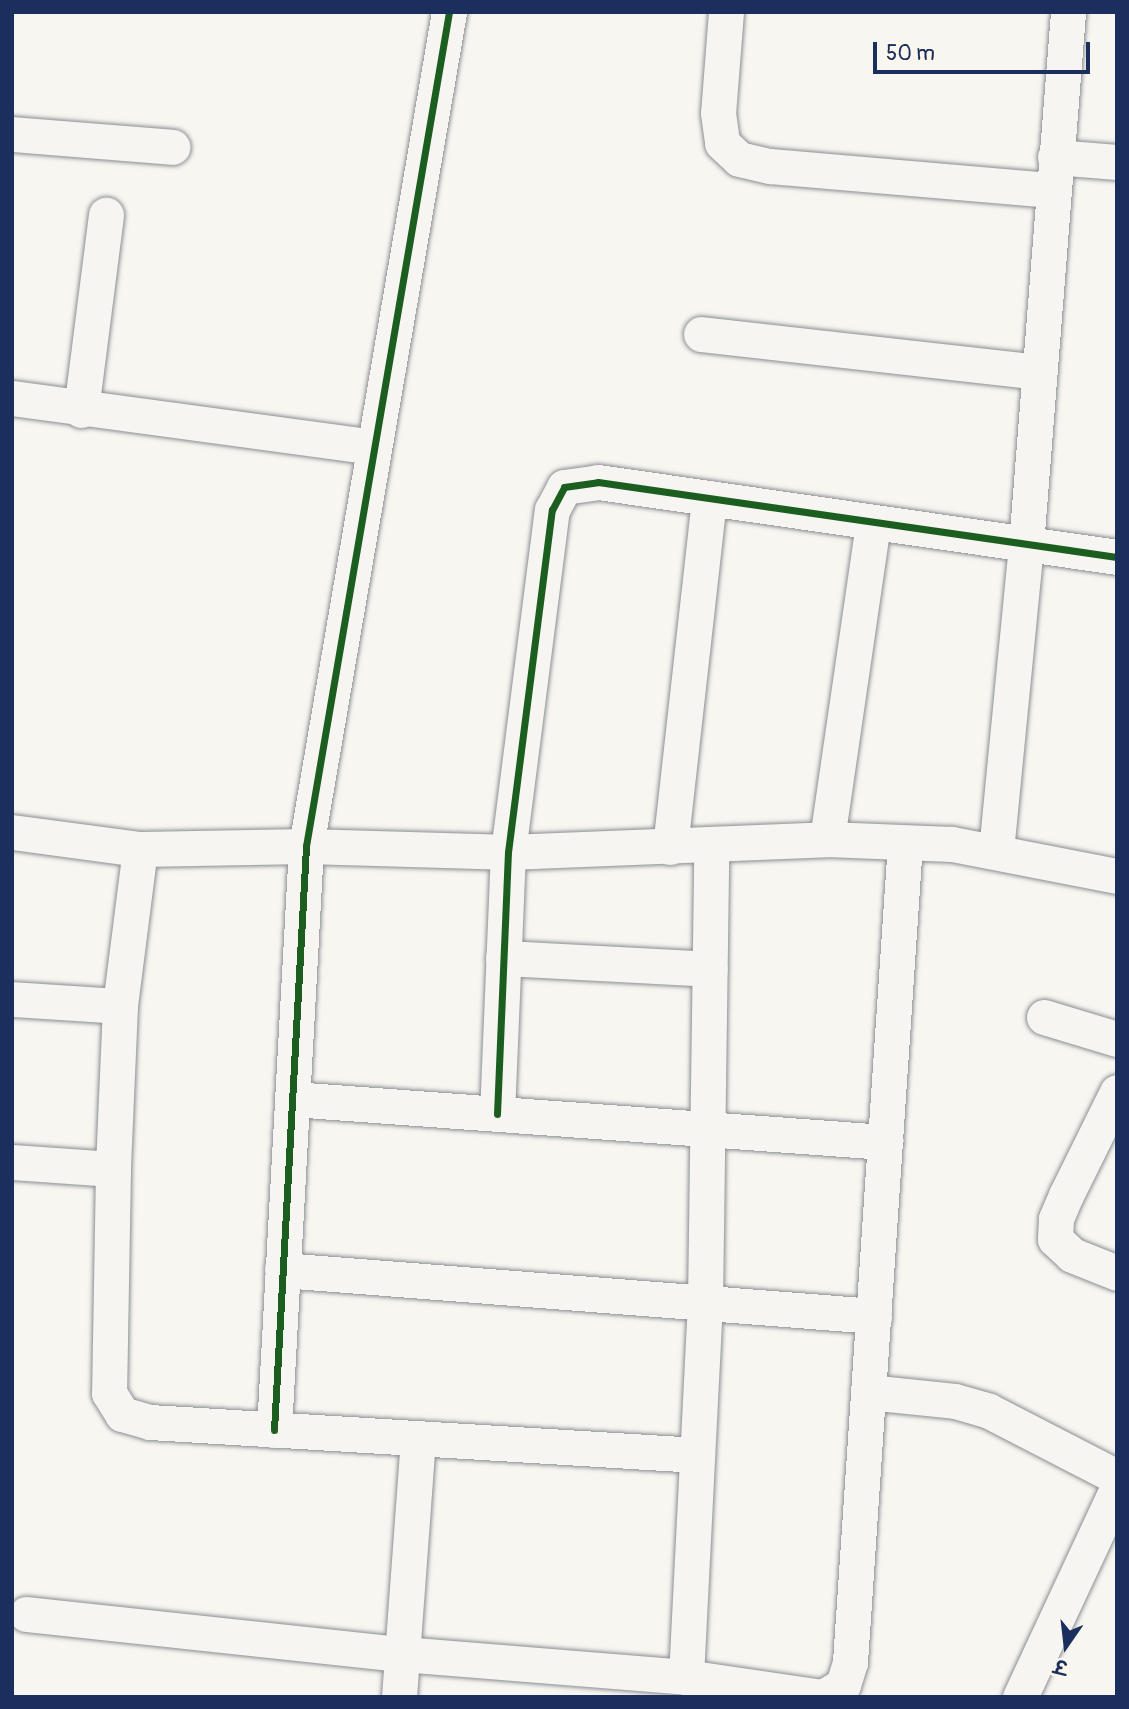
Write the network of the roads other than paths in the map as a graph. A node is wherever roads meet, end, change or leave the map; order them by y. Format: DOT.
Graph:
graph roads {
  1 [pos="449,12"];
  2 [pos="726,12"];
  3 [pos="1068,12"];
  4 [pos="12,134"];
  5 [pos="172,147"];
  6 [pos="1117,162"];
  7 [pos="1054,173"];
  8 [pos="106,215"];
  9 [pos="701,334"];
  10 [pos="1039,372"];
  11 [pos="12,398"];
  12 [pos="81,410"];
  13 [pos="373,447"];
  14 [pos="709,498"];
  15 [pos="873,522"];
  16 [pos="1027,545"];
  17 [pos="1117,557"];
  18 [pos="12,832"];
  19 [pos="827,839"];
  20 [pos="905,843"];
  21 [pos="306,846"];
  22 [pos="670,847"];
  23 [pos="711,847"];
  24 [pos="140,849"];
  25 [pos="508,852"];
  26 [pos="996,852"];
  27 [pos="1117,876"];
  28 [pos="503,958"];
  29 [pos="710,969"];
  30 [pos="12,999"];
  31 [pos="120,1006"];
  32 [pos="1044,1017"];
  33 [pos="1117,1039"];
  34 [pos="1117,1092"];
  35 [pos="292,1099"];
  36 [pos="496,1114"];
  37 [pos="708,1130"];
  38 [pos="885,1142"];
  39 [pos="12,1162"];
  40 [pos="113,1170"];
  41 [pos="282,1270"];
  42 [pos="1117,1273"];
  43 [pos="705,1302"];
  44 [pos="874,1316"];
  45 [pos="868,1392"];
  46 [pos="274,1430"];
  47 [pos="418,1439"];
  48 [pos="697,1455"];
  49 [pos="1117,1477"];
  50 [pos="1117,1489"];
  51 [pos="26,1614"];
  52 [pos="402,1654"];
  53 [pos="686,1677"];
  54 [pos="748,1691"];
  55 [pos="399,1697"];
  56 [pos="822,1697"];
  57 [pos="1020,1697"];
  1 -- 13 [label="street"];
  2 -- 7 [label="street"];
  3 -- 7 [label="street"];
  4 -- 5 [label="street"];
  6 -- 7 [label="street"];
  7 -- 10 [label="street"];
  8 -- 12 [label="street"];
  9 -- 10 [label="street"];
  10 -- 16 [label="street"];
  11 -- 12 [label="street"];
  12 -- 13 [label="street"];
  13 -- 21 [label="street"];
  14 -- 15 [label="street"];
  14 -- 22 [label="street"];
  14 -- 25 [label="street"];
  15 -- 16 [label="street"];
  15 -- 19 [label="street"];
  16 -- 17 [label="street"];
  16 -- 26 [label="street"];
  18 -- 24 [label="street"];
  19 -- 20 [label="street"];
  19 -- 23 [label="street"];
  20 -- 26 [label="street"];
  20 -- 38 [label="street"];
  21 -- 24 [label="street"];
  21 -- 25 [label="street"];
  21 -- 35 [label="street"];
  22 -- 23 [label="street"];
  22 -- 25 [label="street"];
  23 -- 29 [label="street"];
  24 -- 31 [label="street"];
  25 -- 28 [label="street"];
  26 -- 27 [label="street"];
  28 -- 29 [label="street"];
  28 -- 36 [label="street"];
  29 -- 37 [label="street"];
  30 -- 31 [label="street"];
  31 -- 40 [label="street"];
  32 -- 33 [label="street"];
  34 -- 42 [label="street"];
  35 -- 36 [label="street"];
  35 -- 41 [label="street"];
  36 -- 37 [label="street"];
  37 -- 38 [label="street"];
  37 -- 43 [label="street"];
  38 -- 44 [label="street"];
  39 -- 40 [label="street"];
  40 -- 46 [label="street"];
  41 -- 43 [label="street"];
  41 -- 46 [label="street"];
  43 -- 44 [label="street"];
  43 -- 48 [label="street"];
  44 -- 45 [label="street"];
  45 -- 49 [label="street"];
  45 -- 56 [label="street"];
  46 -- 47 [label="street"];
  47 -- 48 [label="street"];
  47 -- 52 [label="street"];
  48 -- 53 [label="street"];
  50 -- 57 [label="street"];
  51 -- 52 [label="street"];
  52 -- 53 [label="street"];
  52 -- 55 [label="street"];
  53 -- 54 [label="street"];
  54 -- 56 [label="street"];
}
